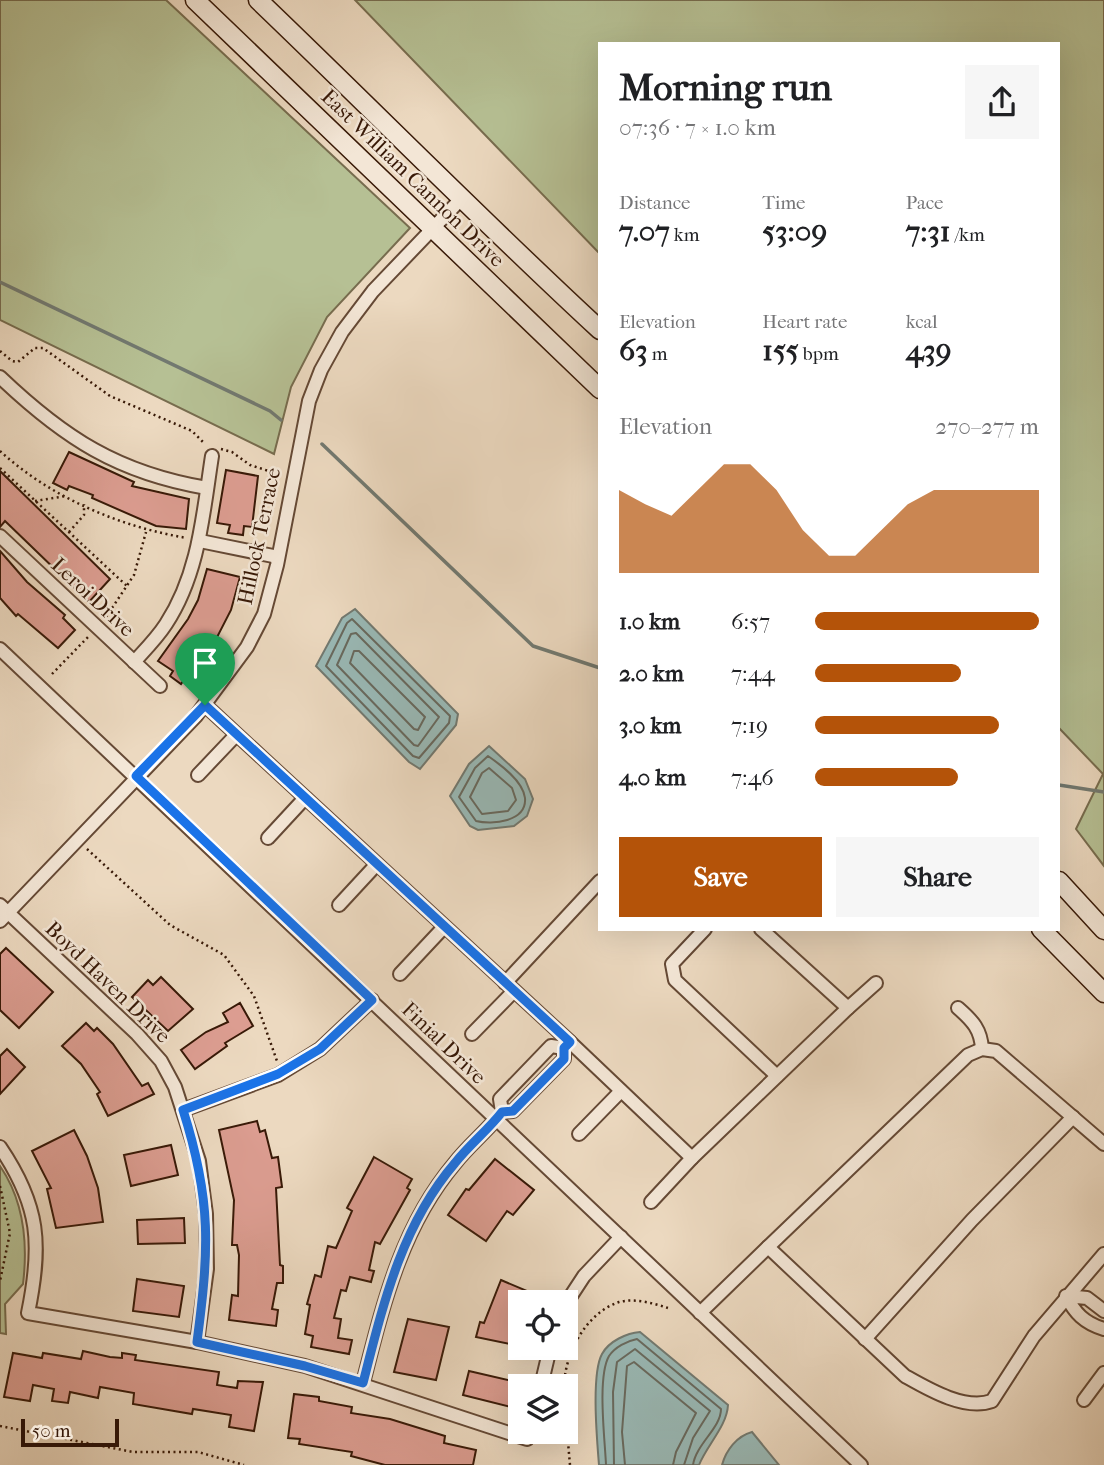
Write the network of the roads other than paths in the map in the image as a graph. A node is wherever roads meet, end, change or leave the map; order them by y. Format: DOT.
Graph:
graph roads {
  1 [pos="195,0"];
  2 [pos="258,0"];
  3 [pos="461,200"];
  4 [pos="432,229"];
  5 [pos="598,328"];
  6 [pos="0,377"];
  7 [pos="598,387"];
  8 [pos="213,451"];
  9 [pos="207,488"];
  10 [pos="0,536"];
  11 [pos="193,540"];
  12 [pos="278,557"];
  13 [pos="0,649"];
  14 [pos="134,662"];
  15 [pos="160,686"];
  16 [pos="205,705"];
  17 [pos="236,735"];
  18 [pos="198,775"];
  19 [pos="136,776"];
  20 [pos="305,799"];
  21 [pos="268,838"];
  22 [pos="376,865"];
  23 [pos="1060,882"];
  24 [pos="598,883"];
  25 [pos="339,905"];
  26 [pos="3,913"];
  27 [pos="444,927"];
  28 [pos="1104,930"];
  29 [pos="703,931"];
  30 [pos="763,931"];
  31 [pos="1043,931"];
  32 [pos="400,974"];
  33 [pos="876,983"];
  34 [pos="509,987"];
  35 [pos="1104,993"];
  36 [pos="372,1000"];
  37 [pos="848,1008"];
  38 [pos="958,1008"];
  39 [pos="472,1034"];
  40 [pos="567,1045"];
  41 [pos="982,1049"];
  42 [pos="777,1076"];
  43 [pos="621,1090"];
  44 [pos="183,1110"];
  45 [pos="499,1116"];
  46 [pos="1073,1118"];
  47 [pos="579,1134"];
  48 [pos="1104,1144"];
  49 [pos="0,1147"];
  50 [pos="692,1158"];
  51 [pos="650,1202"];
  52 [pos="621,1237"];
  53 [pos="768,1247"];
  54 [pos="1104,1254"];
  55 [pos="575,1290"];
  56 [pos="1066,1296"];
  57 [pos="1104,1311"];
  58 [pos="700,1313"];
  59 [pos="1104,1329"];
  60 [pos="865,1339"];
  61 [pos="197,1342"];
  62 [pos="1104,1373"];
  63 [pos="363,1383"];
  64 [pos="1084,1401"];
  65 [pos="508,1429"];
  66 [pos="861,1465"];
  1 -- 4 [label="street, East William Cannon Drive"];
  2 -- 3 [label="street, East William Cannon Drive"];
  3 -- 4 [label="street, Hillock Terrace"];
  3 -- 5 [label="street, East William Cannon Drive"];
  4 -- 7 [label="street, East William Cannon Drive"];
  4 -- 12 [label="street, Hillock Terrace"];
  6 -- 9 [label="street"];
  8 -- 9 [label="street"];
  9 -- 11 [label="street"];
  10 -- 14 [label="street, Leroi Drive"];
  11 -- 12 [label="street"];
  11 -- 14 [label="street"];
  12 -- 16 [label="street, Hillock Terrace"];
  13 -- 19 [label="street, Finial Drive"];
  14 -- 15 [label="street, Leroi Drive"];
  16 -- 17 [label="street"];
  16 -- 19 [label="street, Hillock Terrace"];
  17 -- 18 [label="street"];
  17 -- 20 [label="street"];
  19 -- 26 [label="street, Hillock Terrace"];
  19 -- 36 [label="street, Finial Drive"];
  20 -- 21 [label="street"];
  20 -- 22 [label="street"];
  22 -- 25 [label="street"];
  22 -- 27 [label="street"];
  23 -- 28 [label="street"];
  24 -- 34 [label="street"];
  26 -- 44 [label="street, Boyd Haven Drive"];
  27 -- 32 [label="street"];
  27 -- 34 [label="street"];
  29 -- 42 [label="street"];
  30 -- 37 [label="street"];
  31 -- 35 [label="street"];
  33 -- 37 [label="street"];
  34 -- 39 [label="street"];
  34 -- 40 [label="street"];
  36 -- 44 [label="street"];
  36 -- 45 [label="street, Finial Drive"];
  37 -- 42 [label="street"];
  38 -- 41 [label="street"];
  40 -- 43 [label="street"];
  40 -- 45 [label="street"];
  41 -- 46 [label="street"];
  41 -- 53 [label="street"];
  42 -- 50 [label="street"];
  43 -- 47 [label="street"];
  43 -- 50 [label="street"];
  44 -- 61 [label="street, Boyd Haven Drive"];
  45 -- 52 [label="street, Finial Drive"];
  45 -- 63 [label="street"];
  46 -- 48 [label="street"];
  46 -- 60 [label="street"];
  49 -- 61 [label="street"];
  50 -- 51 [label="street"];
  52 -- 55 [label="street"];
  52 -- 58 [label="street, Finial Drive"];
  53 -- 58 [label="street"];
  53 -- 60 [label="street"];
  54 -- 56 [label="street"];
  56 -- 57 [label="street"];
  56 -- 59 [label="street"];
  56 -- 60 [label="street"];
  58 -- 66 [label="street, Finial Drive"];
  61 -- 63 [label="street"];
  62 -- 64 [label="street"];
  63 -- 65 [label="street"];
}
